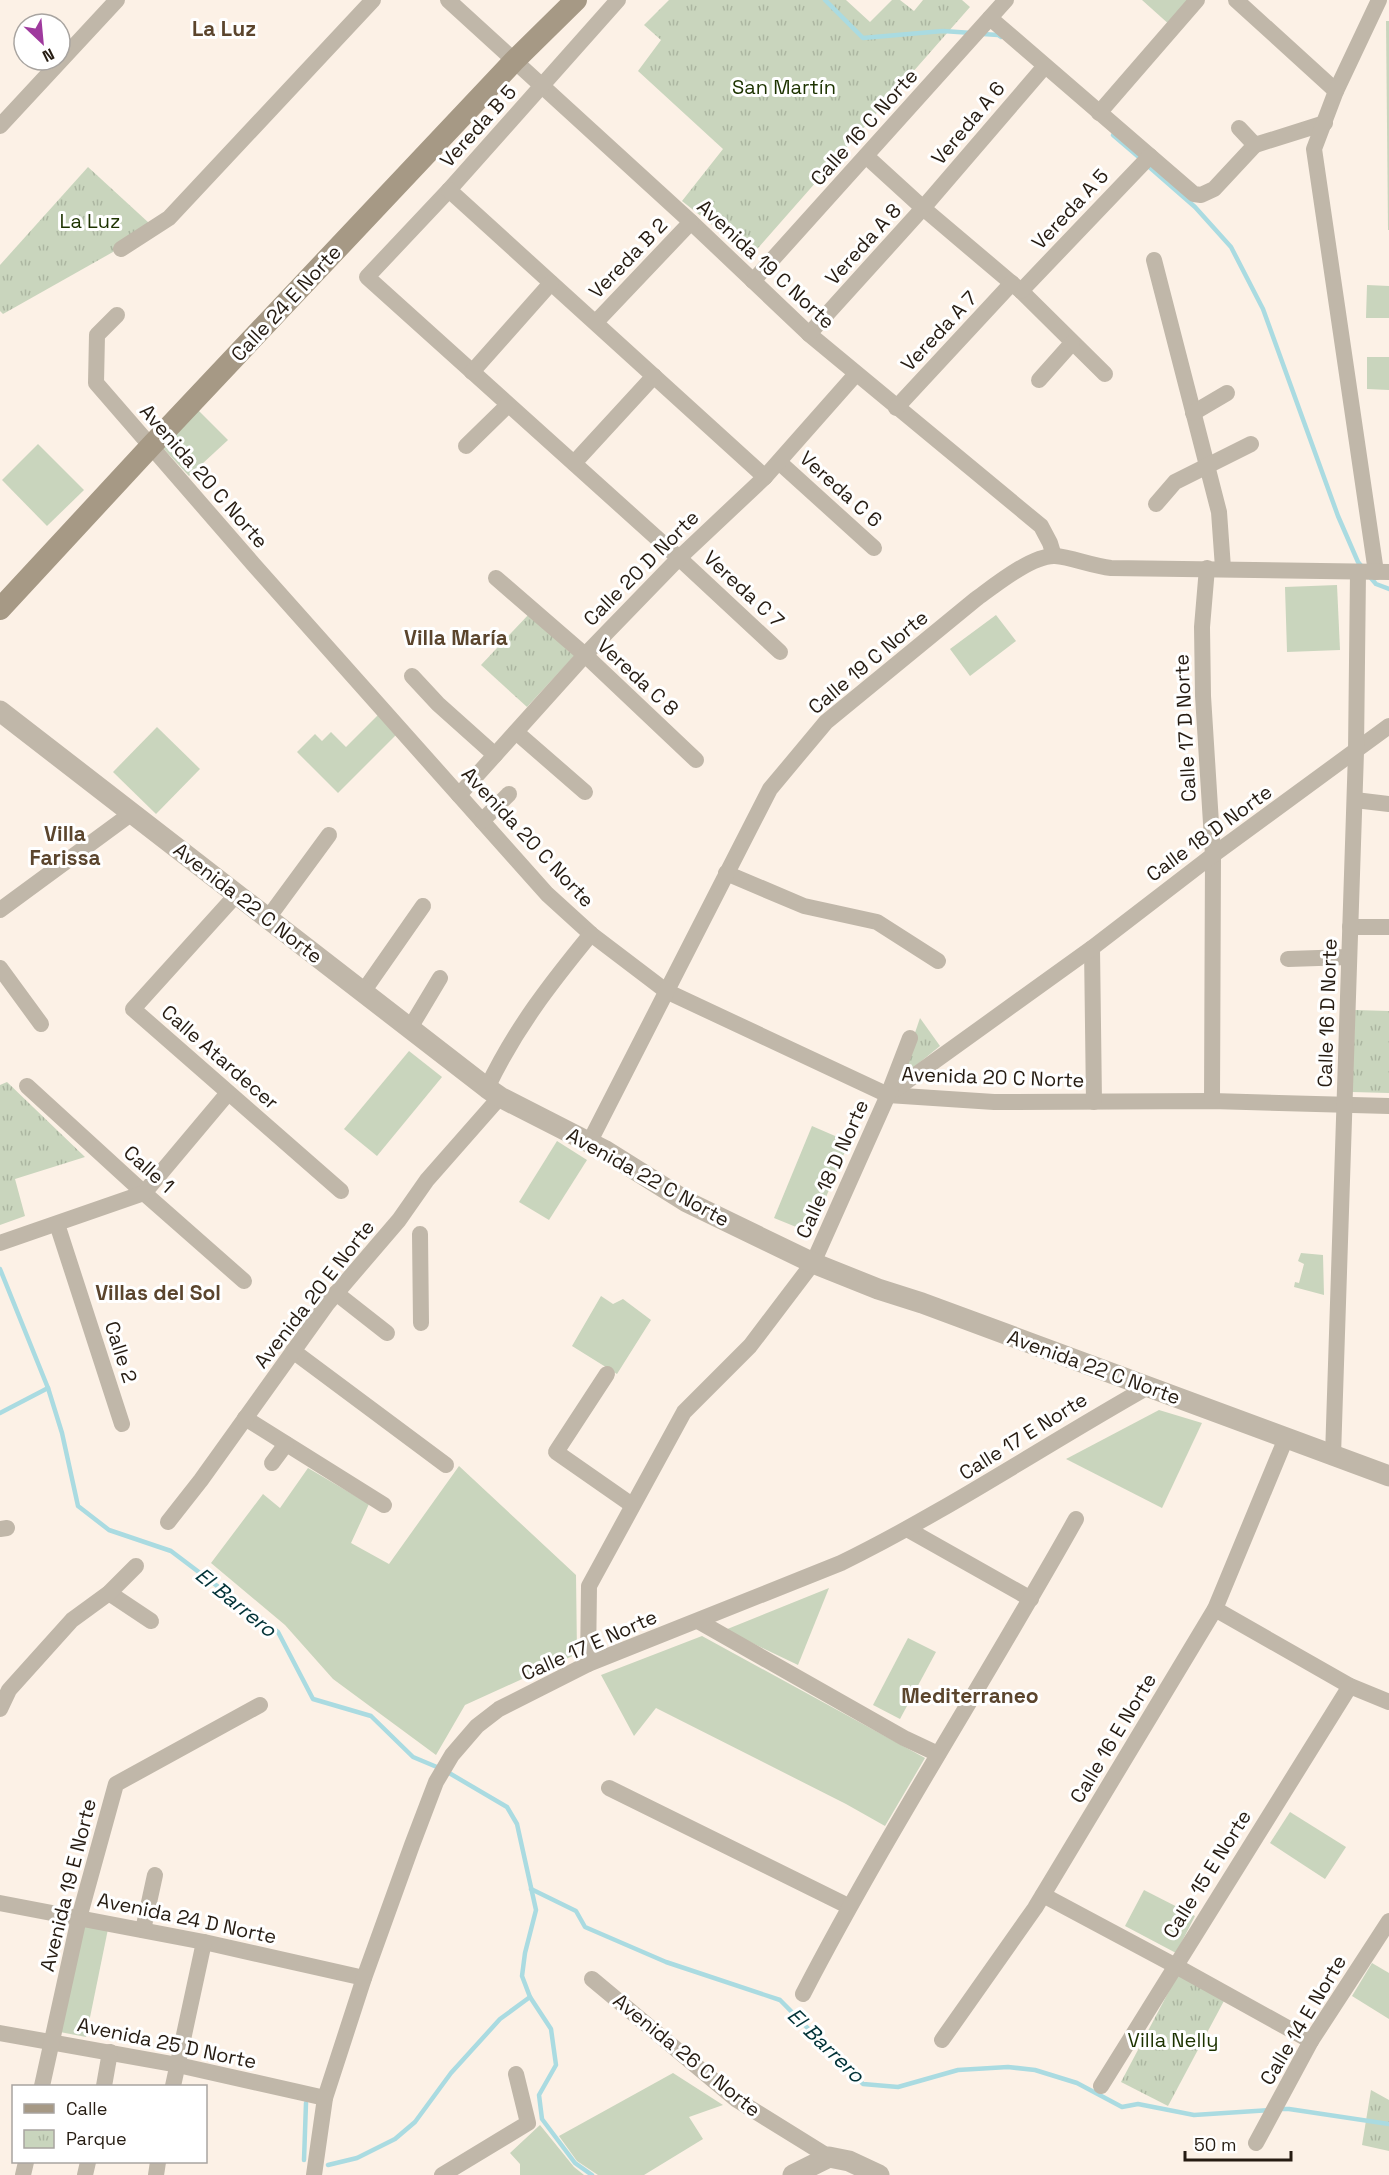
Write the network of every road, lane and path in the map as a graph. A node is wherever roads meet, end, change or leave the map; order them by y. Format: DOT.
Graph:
graph roads {
  1 [pos="117,0"];
  2 [pos="373,0"];
  3 [pos="448,0"];
  4 [pos="576,0"];
  5 [pos="618,0"];
  6 [pos="1006,0"];
  7 [pos="1197,0"];
  8 [pos="1236,0"];
  9 [pos="1379,0"];
  10 [pos="986,21"];
  11 [pos="514,61"];
  12 [pos="1041,70"];
  13 [pos="542,87"];
  14 [pos="1336,91"];
  15 [pos="1099,113"];
  16 [pos="1325,123"];
  17 [pos="0,126"];
  18 [pos="1239,128"];
  19 [pos="1255,145"];
  20 [pos="866,156"];
  21 [pos="1145,160"];
  22 [pos="449,190"];
  23 [pos="923,208"];
  24 [pos="691,222"];
  25 [pos="121,249"];
  26 [pos="1154,260"];
  27 [pos="367,277"];
  28 [pos="753,281"];
  29 [pos="551,283"];
  30 [pos="1017,287"];
  31 [pos="117,315"];
  32 [pos="596,322"];
  33 [pos="809,334"];
  34 [pos="1072,343"];
  35 [pos="472,372"];
  36 [pos="856,374"];
  37 [pos="1105,374"];
  38 [pos="654,376"];
  39 [pos="1039,380"];
  40 [pos="1227,393"];
  41 [pos="508,405"];
  42 [pos="896,408"];
  43 [pos="1193,413"];
  44 [pos="1251,444"];
  45 [pos="151,446"];
  46 [pos="466,446"];
  47 [pos="779,462"];
  48 [pos="574,463"];
  49 [pos="1207,468"];
  50 [pos="765,477"];
  51 [pos="1156,504"];
  52 [pos="874,548"];
  53 [pos="1054,556"];
  54 [pos="679,558"];
  55 [pos="1215,568"];
  56 [pos="1372,572"];
  57 [pos="496,578"];
  58 [pos="0,609"];
  59 [pos="780,652"];
  60 [pos="585,656"];
  61 [pos="412,676"];
  62 [pos="0,711"];
  63 [pos="1389,726"];
  64 [pos="516,732"];
  65 [pos="1356,752"];
  66 [pos="495,755"];
  67 [pos="696,760"];
  68 [pos="585,792"];
  69 [pos="459,795"];
  70 [pos="509,795"];
  71 [pos="1354,800"];
  72 [pos="1389,804"];
  73 [pos="132,813"];
  74 [pos="482,821"];
  75 [pos="329,835"];
  76 [pos="1213,855"];
  77 [pos="726,873"];
  78 [pos="237,894"];
  79 [pos="423,906"];
  80 [pos="0,910"];
  81 [pos="268,918"];
  82 [pos="1350,927"];
  83 [pos="1389,927"];
  84 [pos="591,934"];
  85 [pos="1092,948"];
  86 [pos="1349,957"];
  87 [pos="1288,959"];
  88 [pos="938,961"];
  89 [pos="0,968"];
  90 [pos="440,978"];
  91 [pos="666,991"];
  92 [pos="363,992"];
  93 [pos="41,1024"];
  94 [pos="410,1028"];
  95 [pos="910,1038"];
  96 [pos="27,1086"];
  97 [pos="493,1092"];
  98 [pos="228,1093"];
  99 [pos="888,1095"];
  100 [pos="1212,1101"];
  101 [pos="1094,1102"];
  102 [pos="1344,1106"];
  103 [pos="1389,1106"];
  104 [pos="589,1143"];
  105 [pos="341,1191"];
  106 [pos="144,1193"];
  107 [pos="57,1224"];
  108 [pos="420,1234"];
  109 [pos="0,1243"];
  110 [pos="813,1263"];
  111 [pos="244,1281"];
  112 [pos="336,1293"];
  113 [pos="421,1323"];
  114 [pos="387,1333"];
  115 [pos="293,1352"];
  116 [pos="607,1374"];
  117 [pos="1148,1386"];
  118 [pos="245,1418"];
  119 [pos="122,1424"];
  120 [pos="1286,1438"];
  121 [pos="286,1444"];
  122 [pos="1333,1455"];
  123 [pos="272,1463"];
  124 [pos="446,1465"];
  125 [pos="1389,1476"];
  126 [pos="384,1505"];
  127 [pos="632,1505"];
  128 [pos="1076,1519"];
  129 [pos="168,1522"];
  130 [pos="907,1529"];
  131 [pos="136,1566"];
  132 [pos="109,1593"];
  133 [pos="1031,1599"];
  134 [pos="1215,1610"];
  135 [pos="151,1621"];
  136 [pos="698,1621"];
  137 [pos="588,1664"];
  138 [pos="1350,1686"];
  139 [pos="1389,1702"];
  140 [pos="260,1705"];
  141 [pos="0,1709"];
  142 [pos="938,1754"];
  143 [pos="609,1788"];
  144 [pos="155,1875"];
  145 [pos="1043,1895"];
  146 [pos="0,1903"];
  147 [pos="848,1906"];
  148 [pos="79,1918"];
  149 [pos="1389,1921"];
  150 [pos="143,1929"];
  151 [pos="204,1942"];
  152 [pos="1174,1965"];
  153 [pos="364,1978"];
  154 [pos="592,1979"];
  155 [pos="803,1994"];
  156 [pos="0,2033"];
  157 [pos="942,2040"];
  158 [pos="52,2041"];
  159 [pos="1311,2042"];
  160 [pos="110,2052"];
  161 [pos="178,2065"];
  162 [pos="516,2074"];
  163 [pos="42,2085"];
  164 [pos="104,2085"];
  165 [pos="173,2085"];
  166 [pos="1101,2085"];
  167 [pos="325,2098"];
  168 [pos="1256,2143"];
  169 [pos="829,2157"];
  170 [pos="315,2175"];
  171 [pos="442,2175"];
  172 [pos="793,2175"];
  173 [pos="879,2175"];
  1 -- 17 [label="street"];
  2 -- 25 [label="street"];
  3 -- 11 [label="street, Avenida 19 C Norte"];
  4 -- 11 [label="main road, Calle 24 E Norte"];
  5 -- 13 [label="street, Vereda B 5"];
  6 -- 10 [label="street, Calle 16 C Norte"];
  7 -- 15 [label="street"];
  8 -- 14 [label="street"];
  9 -- 14 [label="street, Calle 16 D Norte"];
  10 -- 12 [label="street"];
  10 -- 20 [label="street, Calle 16 C Norte"];
  11 -- 13 [label="street, Avenida 19 C Norte"];
  11 -- 45 [label="main road, Calle 24 E Norte"];
  12 -- 15 [label="street"];
  12 -- 23 [label="street, Vereda A 6"];
  13 -- 22 [label="street, Vereda B 5"];
  13 -- 24 [label="street, Avenida 19 C Norte"];
  14 -- 16 [label="street, Calle 16 D Norte"];
  15 -- 21 [label="street"];
  16 -- 19 [label="street"];
  16 -- 56 [label="street, Calle 16 D Norte"];
  18 -- 19 [label="street"];
  19 -- 21 [label="street"];
  20 -- 23 [label="street"];
  20 -- 28 [label="street, Calle 16 C Norte"];
  21 -- 30 [label="street, Vereda A 5"];
  22 -- 27 [label="street, Vereda B 5"];
  22 -- 29 [label="street"];
  23 -- 30 [label="street"];
  23 -- 33 [label="street, Vereda A 8"];
  24 -- 28 [label="street, Avenida 19 C Norte"];
  24 -- 32 [label="street, Vereda B 2"];
  26 -- 43 [label="street, Calle 17 D Norte"];
  27 -- 35 [label="street, Vereda C 7"];
  28 -- 33 [label="street, Avenida 19 C Norte"];
  29 -- 32 [label="street"];
  29 -- 35 [label="street"];
  30 -- 34 [label="street"];
  30 -- 42 [label="street, Vereda A 7"];
  31 -- 45 [label="street, Avenida 20 C Norte"];
  32 -- 38 [label="street"];
  33 -- 36 [label="street, Avenida 19 C Norte"];
  34 -- 37 [label="street"];
  34 -- 39 [label="street"];
  35 -- 41 [label="street, Vereda C 7"];
  36 -- 42 [label="street, Avenida 19 C Norte"];
  36 -- 47 [label="street, Calle 20 D Norte"];
  38 -- 48 [label="street"];
  38 -- 50 [label="street"];
  40 -- 43 [label="street"];
  41 -- 46 [label="street"];
  41 -- 48 [label="street, Vereda C 7"];
  42 -- 53 [label="street, Avenida 19 C Norte"];
  43 -- 49 [label="street, Calle 17 D Norte"];
  44 -- 49 [label="street"];
  45 -- 58 [label="main road, Calle 24 E Norte"];
  45 -- 69 [label="street, Avenida 20 C Norte"];
  47 -- 50 [label="street, Calle 20 D Norte"];
  47 -- 52 [label="street, Vereda C 6"];
  48 -- 54 [label="street, Vereda C 7"];
  49 -- 51 [label="street"];
  49 -- 55 [label="street, Calle 17 D Norte"];
  50 -- 54 [label="street, Calle 20 D Norte"];
  53 -- 55 [label="street"];
  53 -- 77 [label="street, Calle 19 C Norte"];
  54 -- 59 [label="street, Vereda C 7"];
  54 -- 60 [label="street, Calle 20 D Norte"];
  55 -- 56 [label="street"];
  55 -- 76 [label="street, Calle 17 D Norte"];
  56 -- 65 [label="street, Calle 16 D Norte"];
  57 -- 60 [label="street, Vereda C 8"];
  60 -- 64 [label="street, Calle 20 D Norte"];
  60 -- 67 [label="street, Vereda C 8"];
  61 -- 66 [label="street"];
  62 -- 73 [label="street, Avenida 22 C Norte"];
  63 -- 65 [label="street, Calle 18 D Norte"];
  64 -- 66 [label="street, Calle 20 D Norte"];
  64 -- 68 [label="street"];
  65 -- 71 [label="street, Calle 16 D Norte"];
  65 -- 76 [label="street, Calle 18 D Norte"];
  66 -- 69 [label="street, Calle 20 D Norte"];
  69 -- 74 [label="street, Avenida 20 C Norte"];
  70 -- 74 [label="street"];
  71 -- 72 [label="street"];
  71 -- 82 [label="street, Calle 16 D Norte"];
  73 -- 78 [label="street, Avenida 22 C Norte"];
  73 -- 80 [label="street"];
  74 -- 84 [label="street, Avenida 20 C Norte"];
  75 -- 81 [label="street"];
  76 -- 85 [label="street, Calle 18 D Norte"];
  76 -- 100 [label="street, Calle 17 D Norte"];
  77 -- 88 [label="street"];
  77 -- 91 [label="street, Calle 19 C Norte"];
  78 -- 81 [label="street, Avenida 22 C Norte"];
  78 -- 98 [label="street, Calle Atardecer"];
  79 -- 92 [label="street"];
  81 -- 92 [label="street, Avenida 22 C Norte"];
  82 -- 83 [label="street"];
  82 -- 86 [label="street, Calle 16 D Norte"];
  84 -- 91 [label="street, Avenida 20 C Norte"];
  84 -- 97 [label="street, Avenida 20 E Norte"];
  85 -- 99 [label="street, Calle 18 D Norte"];
  85 -- 101 [label="street"];
  86 -- 87 [label="street"];
  86 -- 102 [label="street, Calle 16 D Norte"];
  89 -- 93 [label="street"];
  90 -- 94 [label="street"];
  91 -- 99 [label="street, Avenida 20 C Norte"];
  91 -- 104 [label="street, Calle 19 C Norte"];
  92 -- 94 [label="street, Avenida 22 C Norte"];
  94 -- 97 [label="street, Avenida 22 C Norte"];
  95 -- 99 [label="street"];
  96 -- 106 [label="street, Calle 1"];
  97 -- 104 [label="street, Avenida 22 C Norte"];
  97 -- 112 [label="street, Avenida 20 E Norte"];
  98 -- 105 [label="street, Calle Atardecer"];
  98 -- 106 [label="street"];
  99 -- 101 [label="street, Avenida 20 C Norte"];
  99 -- 110 [label="street, Calle 18 D Norte"];
  100 -- 101 [label="street, Avenida 20 C Norte"];
  100 -- 102 [label="street, Avenida 20 C Norte"];
  102 -- 103 [label="street, Avenida 20 C Norte"];
  102 -- 122 [label="street, Calle 16 D Norte"];
  104 -- 110 [label="street, Avenida 22 C Norte"];
  106 -- 107 [label="street"];
  106 -- 111 [label="street, Calle 1"];
  107 -- 109 [label="street"];
  107 -- 119 [label="street, Calle 2"];
  108 -- 113 [label="street"];
  110 -- 117 [label="street, Avenida 22 C Norte"];
  110 -- 127 [label="street, Calle 18 D Norte"];
  112 -- 114 [label="street"];
  112 -- 115 [label="street, Avenida 20 E Norte"];
  115 -- 118 [label="street, Avenida 20 E Norte"];
  115 -- 124 [label="street"];
  116 -- 127 [label="street"];
  117 -- 120 [label="street, Avenida 22 C Norte"];
  117 -- 130 [label="street, Calle 17 E Norte"];
  118 -- 121 [label="street"];
  118 -- 129 [label="street, Avenida 20 E Norte"];
  120 -- 122 [label="street, Avenida 22 C Norte"];
  120 -- 134 [label="street, Calle 16 E Norte"];
  121 -- 123 [label="street"];
  121 -- 126 [label="street"];
  122 -- 125 [label="street, Avenida 22 C Norte"];
  127 -- 137 [label="street, Calle 18 D Norte"];
  128 -- 133 [label="street"];
  130 -- 133 [label="street"];
  130 -- 136 [label="street, Calle 17 E Norte"];
  131 -- 132 [label="street"];
  132 -- 135 [label="street"];
  132 -- 141 [label="street"];
  133 -- 142 [label="street"];
  134 -- 138 [label="street"];
  134 -- 145 [label="street, Calle 16 E Norte"];
  136 -- 137 [label="street, Calle 17 E Norte"];
  136 -- 142 [label="street"];
  137 -- 153 [label="street, Calle 17 E Norte"];
  138 -- 139 [label="street"];
  138 -- 152 [label="street, Calle 15 E Norte"];
  140 -- 148 [label="street, Avenida 19 E Norte"];
  142 -- 147 [label="street"];
  143 -- 147 [label="street"];
  144 -- 150 [label="street"];
  145 -- 152 [label="street"];
  145 -- 157 [label="street, Calle 16 E Norte"];
  146 -- 148 [label="street, Avenida 24 D Norte"];
  147 -- 155 [label="street"];
  148 -- 150 [label="street, Avenida 24 D Norte"];
  148 -- 158 [label="street, Avenida 19 E Norte"];
  149 -- 159 [label="street, Calle 14 E Norte"];
  150 -- 151 [label="street, Avenida 24 D Norte"];
  151 -- 153 [label="street, Avenida 24 D Norte"];
  151 -- 161 [label="street"];
  152 -- 159 [label="street"];
  152 -- 166 [label="street, Calle 15 E Norte"];
  153 -- 167 [label="street, Calle 17 E Norte"];
  154 -- 169 [label="street, Avenida 26 C Norte"];
  156 -- 158 [label="street, Avenida 25 D Norte"];
  158 -- 160 [label="street, Avenida 25 D Norte"];
  158 -- 163 [label="street, Avenida 19 E Norte"];
  159 -- 168 [label="street, Calle 14 E Norte"];
  160 -- 161 [label="street, Avenida 25 D Norte"];
  160 -- 164 [label="street"];
  161 -- 165 [label="street"];
  161 -- 167 [label="street, Avenida 25 D Norte"];
  162 -- 171 [label="street"];
  167 -- 170 [label="street, Calle 17 E Norte"];
  169 -- 172 [label="street"];
  169 -- 173 [label="street, Avenida 26 C Norte"];
}
